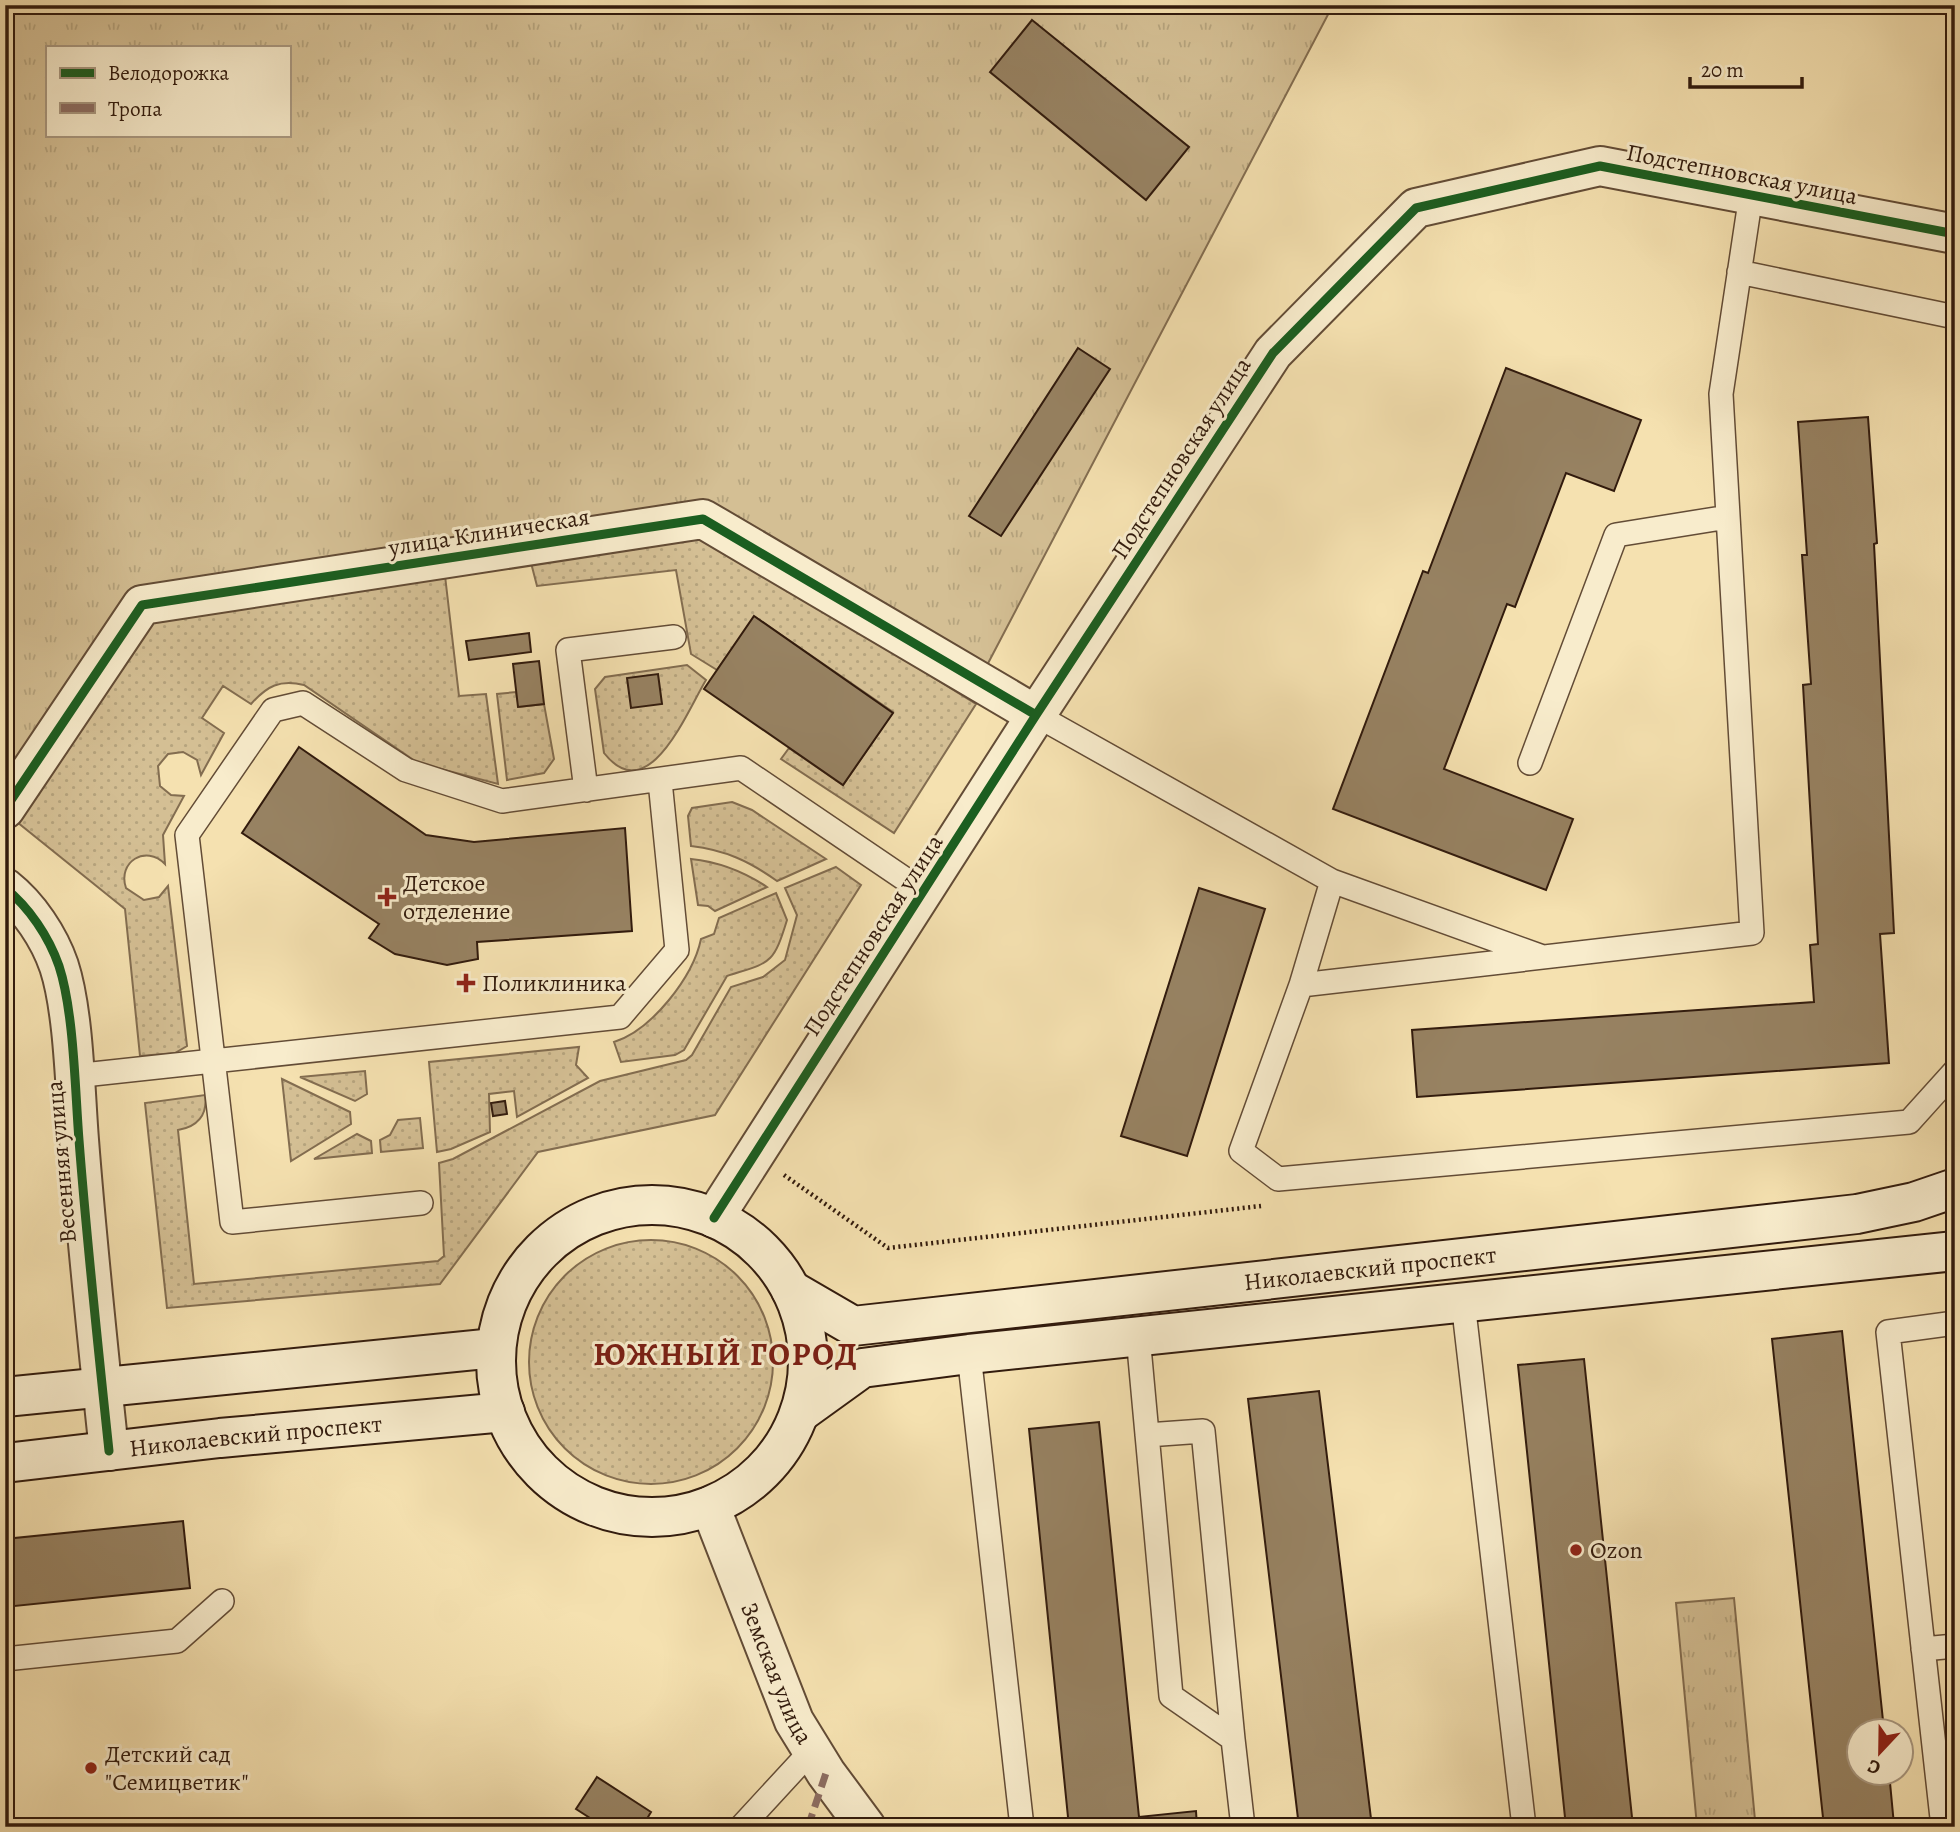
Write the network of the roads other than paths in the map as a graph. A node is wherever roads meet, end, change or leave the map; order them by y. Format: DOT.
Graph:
graph roads {
  1 [pos="1751,195"];
  2 [pos="1955,234"];
  3 [pos="1740,272"];
  4 [pos="1955,317"];
  5 [pos="1728,517"];
  6 [pos="674,637"];
  7 [pos="1036,715"];
  8 [pos="1530,764"];
  9 [pos="660,781"];
  10 [pos="586,790"];
  11 [pos="5,809"];
  12 [pos="1332,881"];
  13 [pos="5,888"];
  14 [pos="924,892"];
  15 [pos="1544,957"];
  16 [pos="1301,985"];
  17 [pos="213,1061"];
  18 [pos="1955,1072"];
  19 [pos="74,1076"];
  20 [pos="1955,1188"];
  21 [pos="421,1203"];
  22 [pos="714,1219"];
  23 [pos="1955,1251"];
  24 [pos="791,1290"];
  25 [pos="1463,1302"];
  26 [pos="1955,1324"];
  27 [pos="1138,1336"];
  28 [pos="495,1348"];
  29 [pos="969,1354"];
  30 [pos="102,1387"];
  31 [pos="5,1397"];
  32 [pos="505,1412"];
  33 [pos="801,1412"];
  34 [pos="1147,1435"];
  35 [pos="109,1451"];
  36 [pos="5,1462"];
  37 [pos="710,1506"];
  38 [pos="222,1601"];
  39 [pos="1955,1646"];
  40 [pos="1923,1649"];
  41 [pos="5,1659"];
  42 [pos="1233,1739"];
  43 [pos="811,1750"];
  44 [pos="741,1827"];
  45 [pos="866,1827"];
  46 [pos="1022,1827"];
  47 [pos="1243,1827"];
  48 [pos="1524,1827"];
  49 [pos="1943,1827"];
  1 -- 2 [label="main road, Подстепновская улица"];
  1 -- 3 [label="lane"];
  1 -- 7 [label="main road, Подстепновская улица"];
  3 -- 4 [label="lane"];
  3 -- 5 [label="lane"];
  5 -- 8 [label="lane"];
  5 -- 15 [label="lane"];
  6 -- 10 [label="lane"];
  7 -- 11 [label="main road, улица Клиническая"];
  7 -- 12 [label="lane"];
  7 -- 14 [label="main road, Подстепновская улица"];
  9 -- 10 [label="lane"];
  9 -- 14 [label="lane"];
  9 -- 17 [label="lane"];
  10 -- 17 [label="lane"];
  12 -- 15 [label="lane"];
  12 -- 16 [label="lane"];
  13 -- 19 [label="main road, Весенняя улица"];
  14 -- 22 [label="main road, Подстепновская улица"];
  15 -- 16 [label="lane"];
  16 -- 18 [label="lane"];
  17 -- 19 [label="lane"];
  17 -- 21 [label="lane"];
  19 -- 30 [label="main road, Весенняя улица"];
  20 -- 24 [label="main road, Николаевский проспект"];
  22 -- 24 [label="main road"];
  22 -- 28 [label="main road"];
  23 -- 25 [label="main road, Николаевский проспект"];
  24 -- 33 [label="main road"];
  25 -- 27 [label="main road, Николаевский проспект"];
  25 -- 48 [label="lane"];
  26 -- 40 [label="lane"];
  27 -- 29 [label="main road, Николаевский проспект"];
  27 -- 34 [label="lane"];
  28 -- 30 [label="main road"];
  28 -- 32 [label="main road"];
  29 -- 33 [label="main road, Николаевский проспект"];
  29 -- 46 [label="lane"];
  30 -- 31 [label="main road"];
  30 -- 35 [label="main road, Весенняя улица"];
  32 -- 35 [label="main road, Николаевский проспект"];
  32 -- 37 [label="main road"];
  33 -- 37 [label="main road"];
  34 -- 42 [label="lane"];
  34 -- 42 [label="lane"];
  35 -- 36 [label="main road, Николаевский проспект"];
  37 -- 43 [label="main road, Земская улица"];
  38 -- 41 [label="lane"];
  39 -- 40 [label="lane"];
  40 -- 49 [label="lane"];
  42 -- 47 [label="lane"];
  43 -- 44 [label="lane"];
  43 -- 45 [label="main road, Земская улица"];
}
